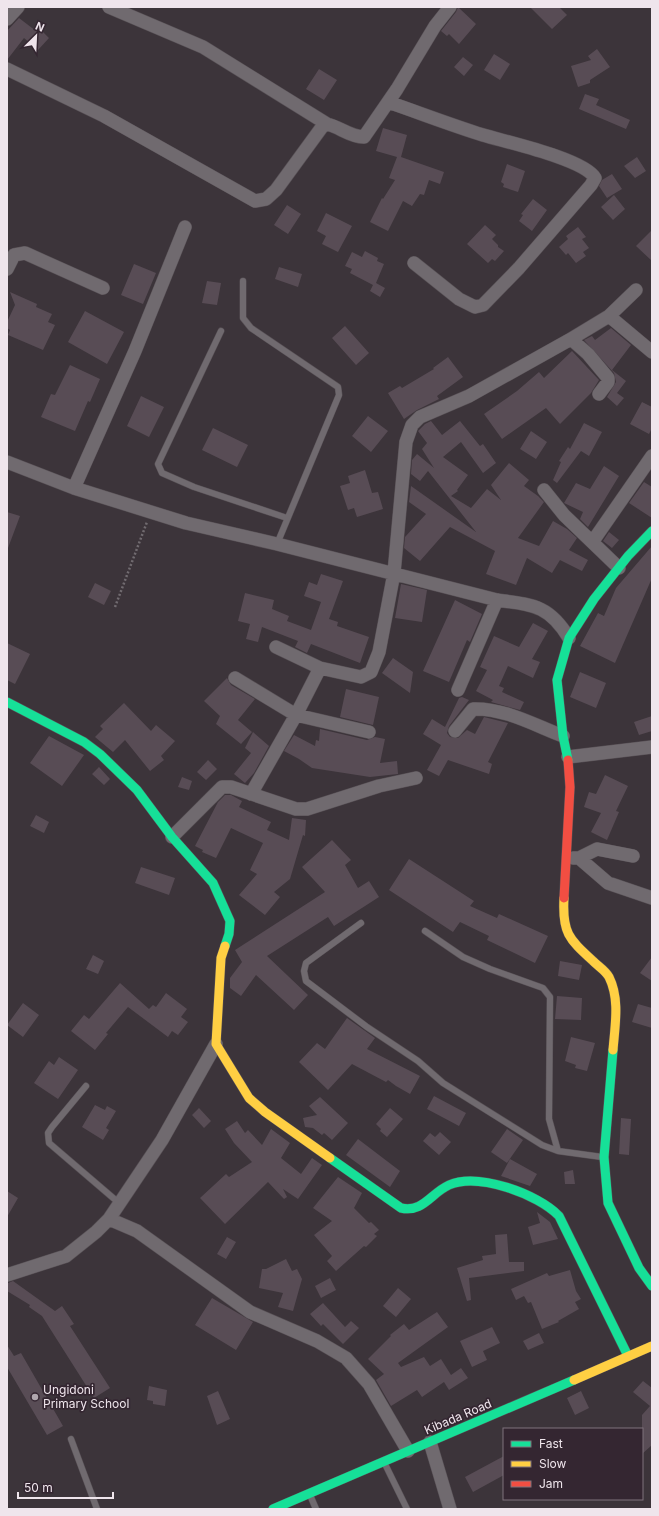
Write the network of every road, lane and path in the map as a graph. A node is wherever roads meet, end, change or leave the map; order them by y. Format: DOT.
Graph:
graph roads {
  1 [pos="18,7"];
  2 [pos="109,7"];
  3 [pos="450,7"];
  4 [pos="7,19"];
  5 [pos="7,69"];
  6 [pos="388,102"];
  7 [pos="327,124"];
  8 [pos="185,227"];
  9 [pos="414,263"];
  10 [pos="7,269"];
  11 [pos="242,282"];
  12 [pos="103,288"];
  13 [pos="636,290"];
  14 [pos="609,316"];
  15 [pos="221,331"];
  16 [pos="571,338"];
  17 [pos="652,352"];
  18 [pos="599,394"];
  19 [pos="652,456"];
  20 [pos="7,462"];
  21 [pos="74,488"];
  22 [pos="544,490"];
  23 [pos="150,512"];
  24 [pos="287,518"];
  25 [pos="652,531"];
  26 [pos="592,541"];
  27 [pos="277,544"];
  28 [pos="619,568"];
  29 [pos="394,573"];
  30 [pos="497,600"];
  31 [pos="115,607"];
  32 [pos="569,638"];
  33 [pos="276,647"];
  34 [pos="320,668"];
  35 [pos="235,678"];
  36 [pos="458,690"];
  37 [pos="7,702"];
  38 [pos="296,715"];
  39 [pos="455,731"];
  40 [pos="369,732"];
  41 [pos="563,736"];
  42 [pos="652,747"];
  43 [pos="568,757"];
  44 [pos="416,778"];
  45 [pos="251,794"];
  46 [pos="172,837"];
  47 [pos="633,856"];
  48 [pos="566,858"];
  49 [pos="580,858"];
  50 [pos="652,898"];
  51 [pos="361,923"];
  52 [pos="425,931"];
  53 [pos="216,1044"];
  54 [pos="86,1086"];
  55 [pos="558,1151"];
  56 [pos="604,1157"];
  57 [pos="119,1203"];
  58 [pos="109,1219"];
  59 [pos="7,1276"];
  60 [pos="652,1286"];
  61 [pos="652,1346"];
  62 [pos="628,1356"];
  63 [pos="71,1439"];
  64 [pos="430,1442"];
  65 [pos="408,1451"];
  66 [pos="384,1462"];
  67 [pos="309,1493"];
  68 [pos="97,1509"];
  69 [pos="273,1509"];
  70 [pos="316,1509"];
  71 [pos="407,1509"];
  72 [pos="450,1509"];
  1 -- 4 [label="street"];
  2 -- 7 [label="street"];
  3 -- 6 [label="street"];
  5 -- 7 [label="street"];
  6 -- 7 [label="street"];
  6 -- 9 [label="street"];
  8 -- 21 [label="street"];
  10 -- 12 [label="street"];
  11 -- 24 [label="lane"];
  13 -- 14 [label="street"];
  14 -- 16 [label="street"];
  14 -- 17 [label="street"];
  15 -- 24 [label="lane"];
  16 -- 18 [label="street"];
  16 -- 29 [label="street"];
  19 -- 26 [label="street"];
  20 -- 21 [label="street"];
  21 -- 23 [label="street"];
  22 -- 26 [label="street"];
  23 -- 27 [label="street"];
  23 -- 31 [label="path"];
  24 -- 27 [label="lane"];
  25 -- 28 [label="street"];
  26 -- 28 [label="street"];
  27 -- 29 [label="street"];
  28 -- 32 [label="street"];
  29 -- 30 [label="street"];
  29 -- 34 [label="street"];
  30 -- 32 [label="street"];
  30 -- 36 [label="street"];
  32 -- 41 [label="street"];
  33 -- 34 [label="street"];
  34 -- 38 [label="street"];
  35 -- 38 [label="street"];
  37 -- 46 [label="street"];
  38 -- 40 [label="street"];
  38 -- 45 [label="street"];
  39 -- 41 [label="street"];
  41 -- 43 [label="street"];
  42 -- 43 [label="street"];
  43 -- 48 [label="street"];
  44 -- 45 [label="street"];
  45 -- 46 [label="street"];
  46 -- 53 [label="street"];
  47 -- 49 [label="street"];
  48 -- 49 [label="street"];
  48 -- 56 [label="street"];
  49 -- 50 [label="street"];
  51 -- 55 [label="lane"];
  52 -- 55 [label="lane"];
  53 -- 57 [label="street"];
  53 -- 62 [label="street"];
  54 -- 57 [label="lane"];
  55 -- 56 [label="lane"];
  56 -- 60 [label="street"];
  57 -- 58 [label="street"];
  58 -- 59 [label="street"];
  58 -- 65 [label="street"];
  61 -- 62 [label="street, Kibada Road"];
  62 -- 64 [label="street, Kibada Road"];
  63 -- 68 [label="lane"];
  64 -- 65 [label="street, Kibada Road"];
  64 -- 72 [label="street"];
  65 -- 66 [label="street, Kibada Road"];
  66 -- 67 [label="street, Kibada Road"];
  66 -- 71 [label="lane"];
  67 -- 69 [label="street, Kibada Road"];
  67 -- 70 [label="lane"];
}
